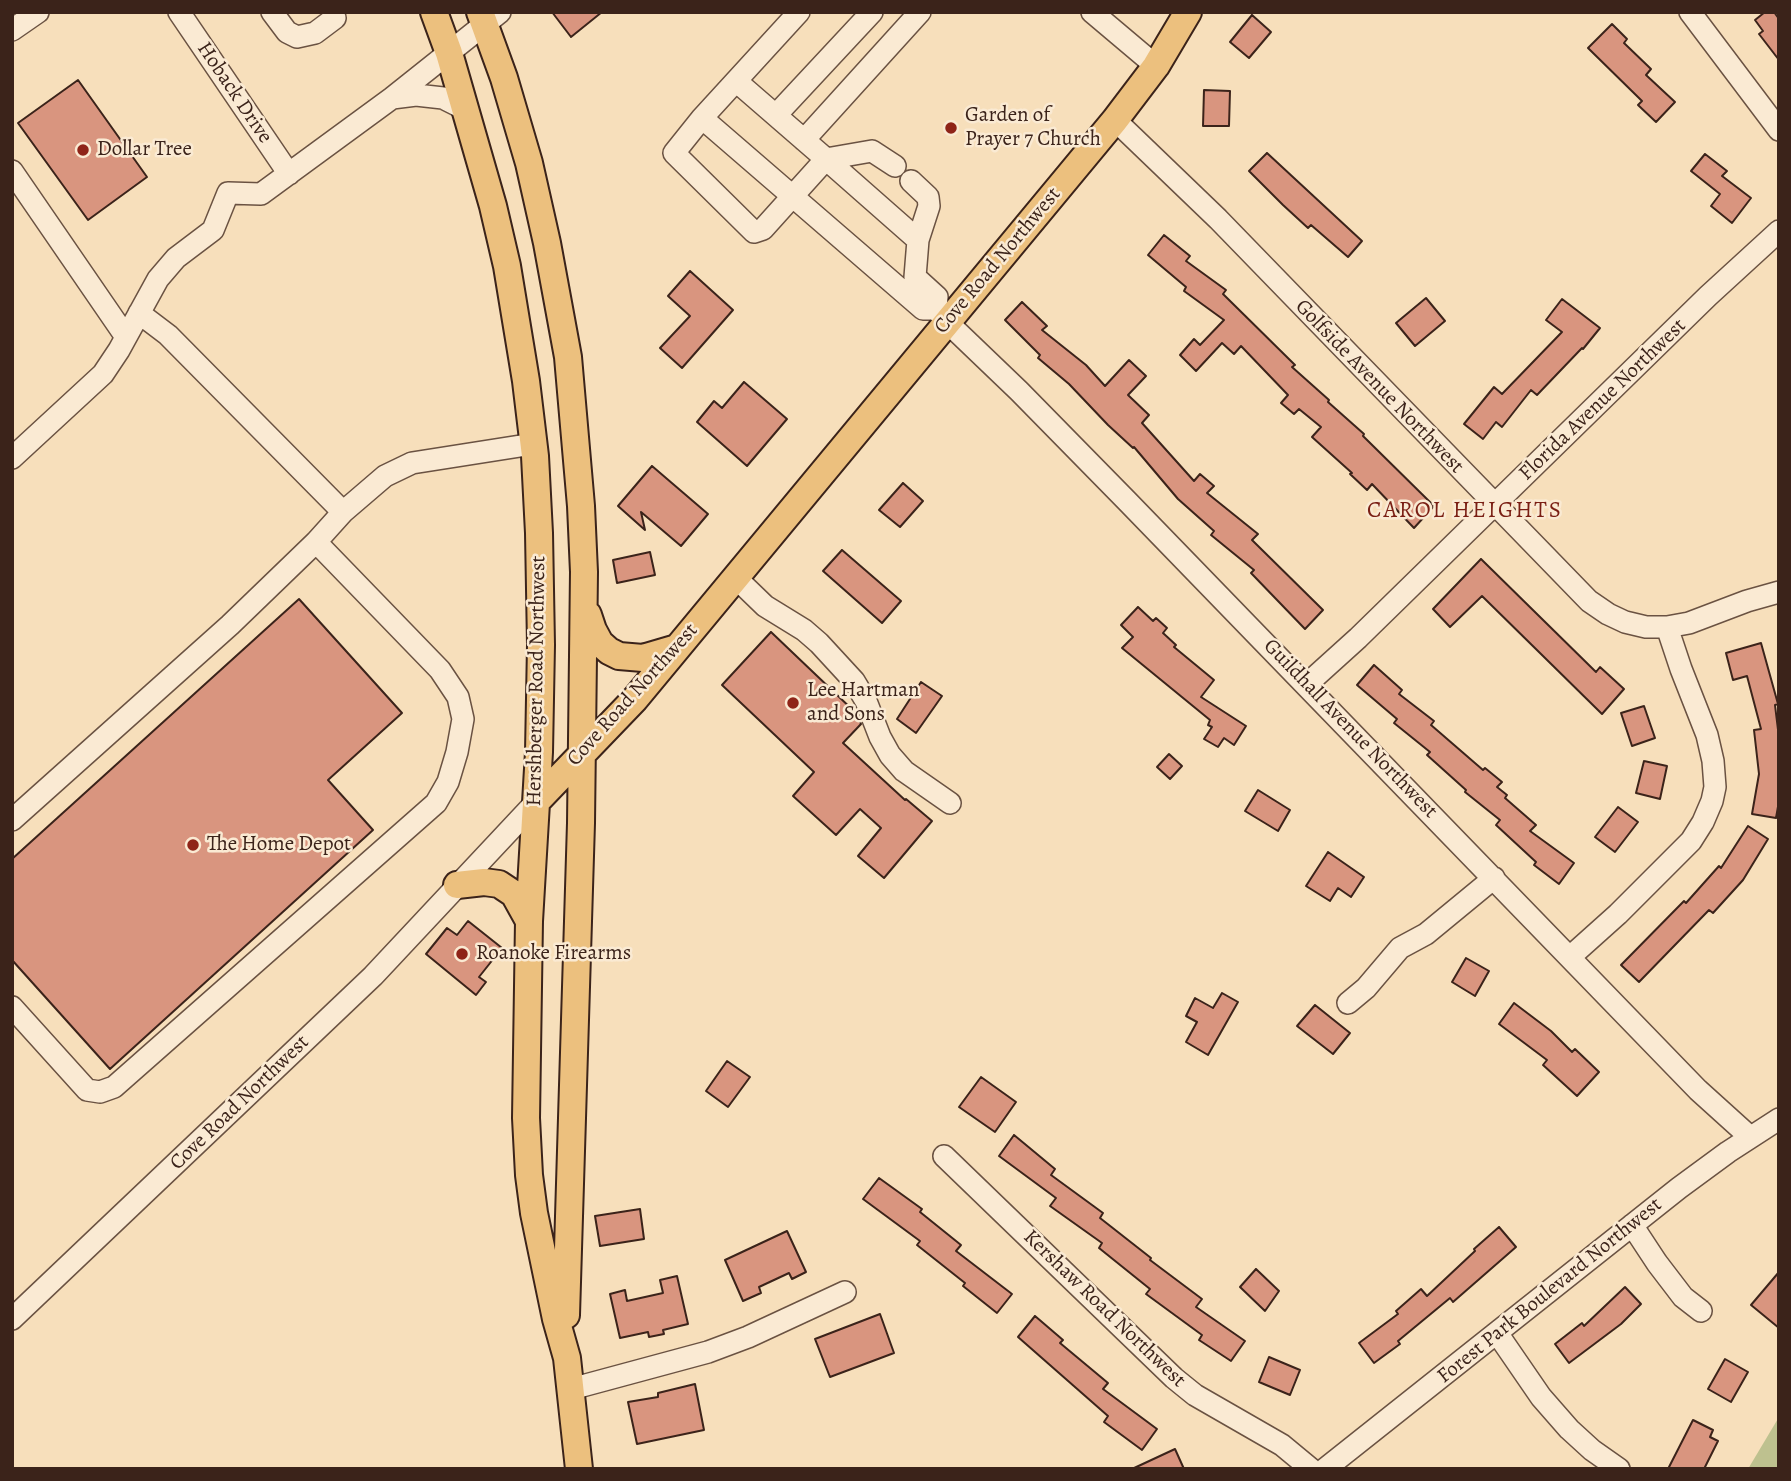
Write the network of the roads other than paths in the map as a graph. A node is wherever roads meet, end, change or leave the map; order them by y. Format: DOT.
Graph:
graph roads {
  1 [pos="38,12"];
  2 [pos="179,12"];
  3 [pos="272,12"];
  4 [pos="434,12"];
  5 [pos="799,12"];
  6 [pos="872,12"];
  7 [pos="920,12"];
  8 [pos="1092,12"];
  9 [pos="1188,12"];
  10 [pos="1690,12"];
  11 [pos="488,16"];
  12 [pos="335,19"];
  13 [pos="12,30"];
  14 [pos="449,53"];
  15 [pos="1156,66"];
  16 [pos="736,81"];
  17 [pos="392,98"];
  18 [pos="465,109"];
  19 [pos="776,115"];
  20 [pos="702,118"];
  21 [pos="1115,120"];
  22 [pos="1779,130"];
  23 [pos="804,140"];
  24 [pos="826,159"];
  25 [pos="895,166"];
  26 [pos="12,171"];
  27 [pos="289,174"];
  28 [pos="911,181"];
  29 [pos="792,197"];
  30 [pos="1779,231"];
  31 [pos="918,240"];
  32 [pos="139,313"];
  33 [pos="942,316"];
  34 [pos="126,337"];
  35 [pos="533,444"];
  36 [pos="12,458"];
  37 [pos="1494,505"];
  38 [pos="343,512"];
  39 [pos="316,542"];
  40 [pos="735,578"];
  41 [pos="1779,592"];
  42 [pos="584,600"];
  43 [pos="1667,627"];
  44 [pos="677,648"];
  45 [pos="1306,685"];
  46 [pos="582,754"];
  47 [pos="536,802"];
  48 [pos="950,803"];
  49 [pos="12,820"];
  50 [pos="1494,878"];
  51 [pos="457,885"];
  52 [pos="530,921"];
  53 [pos="1570,957"];
  54 [pos="1348,1003"];
  55 [pos="12,1007"];
  56 [pos="1779,1119"];
  57 [pos="1751,1137"];
  58 [pos="944,1156"];
  59 [pos="1632,1225"];
  60 [pos="845,1292"];
  61 [pos="1701,1311"];
  62 [pos="12,1319"];
  63 [pos="1497,1333"];
  64 [pos="567,1358"];
  65 [pos="571,1389"];
  66 [pos="579,1469"];
  67 [pos="1311,1469"];
  68 [pos="1325,1469"];
  69 [pos="1619,1469"];
  1 -- 13 [label="street"];
  2 -- 27 [label="street, Hoback Drive"];
  3 -- 12 [label="street"];
  4 -- 14 [label="main road, Hershberger Road Northwest"];
  5 -- 16 [label="street"];
  6 -- 19 [label="street"];
  7 -- 23 [label="street"];
  8 -- 15 [label="street"];
  9 -- 15 [label="main road, Cove Road Northwest"];
  10 -- 22 [label="street"];
  11 -- 14 [label="street"];
  11 -- 42 [label="main road, Hershberger Road Northwest"];
  14 -- 17 [label="street"];
  14 -- 18 [label="main road, Hershberger Road Northwest"];
  15 -- 21 [label="main road, Cove Road Northwest"];
  16 -- 19 [label="street"];
  16 -- 20 [label="street"];
  17 -- 18 [label="street"];
  17 -- 27 [label="street"];
  18 -- 35 [label="main road, Hershberger Road Northwest"];
  19 -- 23 [label="street"];
  20 -- 29 [label="street"];
  20 -- 29 [label="street"];
  21 -- 33 [label="main road, Cove Road Northwest"];
  21 -- 37 [label="street, Golfside Avenue Northwest"];
  23 -- 24 [label="street"];
  24 -- 25 [label="street"];
  24 -- 29 [label="street"];
  24 -- 31 [label="street"];
  26 -- 34 [label="street"];
  27 -- 32 [label="street"];
  28 -- 31 [label="street"];
  29 -- 33 [label="street"];
  30 -- 37 [label="street, Florida Avenue Northwest"];
  31 -- 33 [label="street"];
  32 -- 34 [label="street"];
  32 -- 38 [label="street"];
  33 -- 40 [label="main road, Cove Road Northwest"];
  33 -- 45 [label="street, Guildhall Avenue Northwest"];
  34 -- 36 [label="street"];
  35 -- 38 [label="street"];
  35 -- 47 [label="main road, Hershberger Road Northwest"];
  37 -- 43 [label="street, Golfside Avenue Northwest"];
  37 -- 45 [label="street, Florida Avenue Northwest"];
  38 -- 39 [label="street"];
  39 -- 49 [label="street"];
  39 -- 55 [label="street"];
  40 -- 44 [label="main road, Cove Road Northwest"];
  40 -- 48 [label="street"];
  41 -- 43 [label="street, Golfside Avenue Northwest"];
  42 -- 44 [label="main road"];
  42 -- 46 [label="main road, Hershberger Road Northwest"];
  43 -- 53 [label="street"];
  44 -- 46 [label="main road, Cove Road Northwest"];
  45 -- 50 [label="street, Guildhall Avenue Northwest"];
  46 -- 47 [label="main road, Cove Road Northwest"];
  46 -- 64 [label="main road, Hershberger Road Northwest"];
  47 -- 51 [label="street, Cove Road Northwest"];
  47 -- 52 [label="main road, Hershberger Road Northwest"];
  50 -- 53 [label="street, Guildhall Avenue Northwest"];
  50 -- 54 [label="street"];
  51 -- 52 [label="main road"];
  51 -- 62 [label="street, Cove Road Northwest"];
  52 -- 64 [label="main road, Hershberger Road Northwest"];
  53 -- 57 [label="street, Guildhall Avenue Northwest"];
  56 -- 57 [label="street, Forest Park Boulevard Northwest"];
  57 -- 59 [label="street, Forest Park Boulevard Northwest"];
  58 -- 67 [label="street, Kershaw Road Northwest"];
  59 -- 61 [label="street"];
  59 -- 63 [label="street, Forest Park Boulevard Northwest"];
  60 -- 65 [label="street"];
  63 -- 68 [label="street, Forest Park Boulevard Northwest"];
  63 -- 69 [label="street"];
  64 -- 65 [label="main road, Hershberger Road Northwest"];
  65 -- 66 [label="main road, Hershberger Road Northwest"];
}
